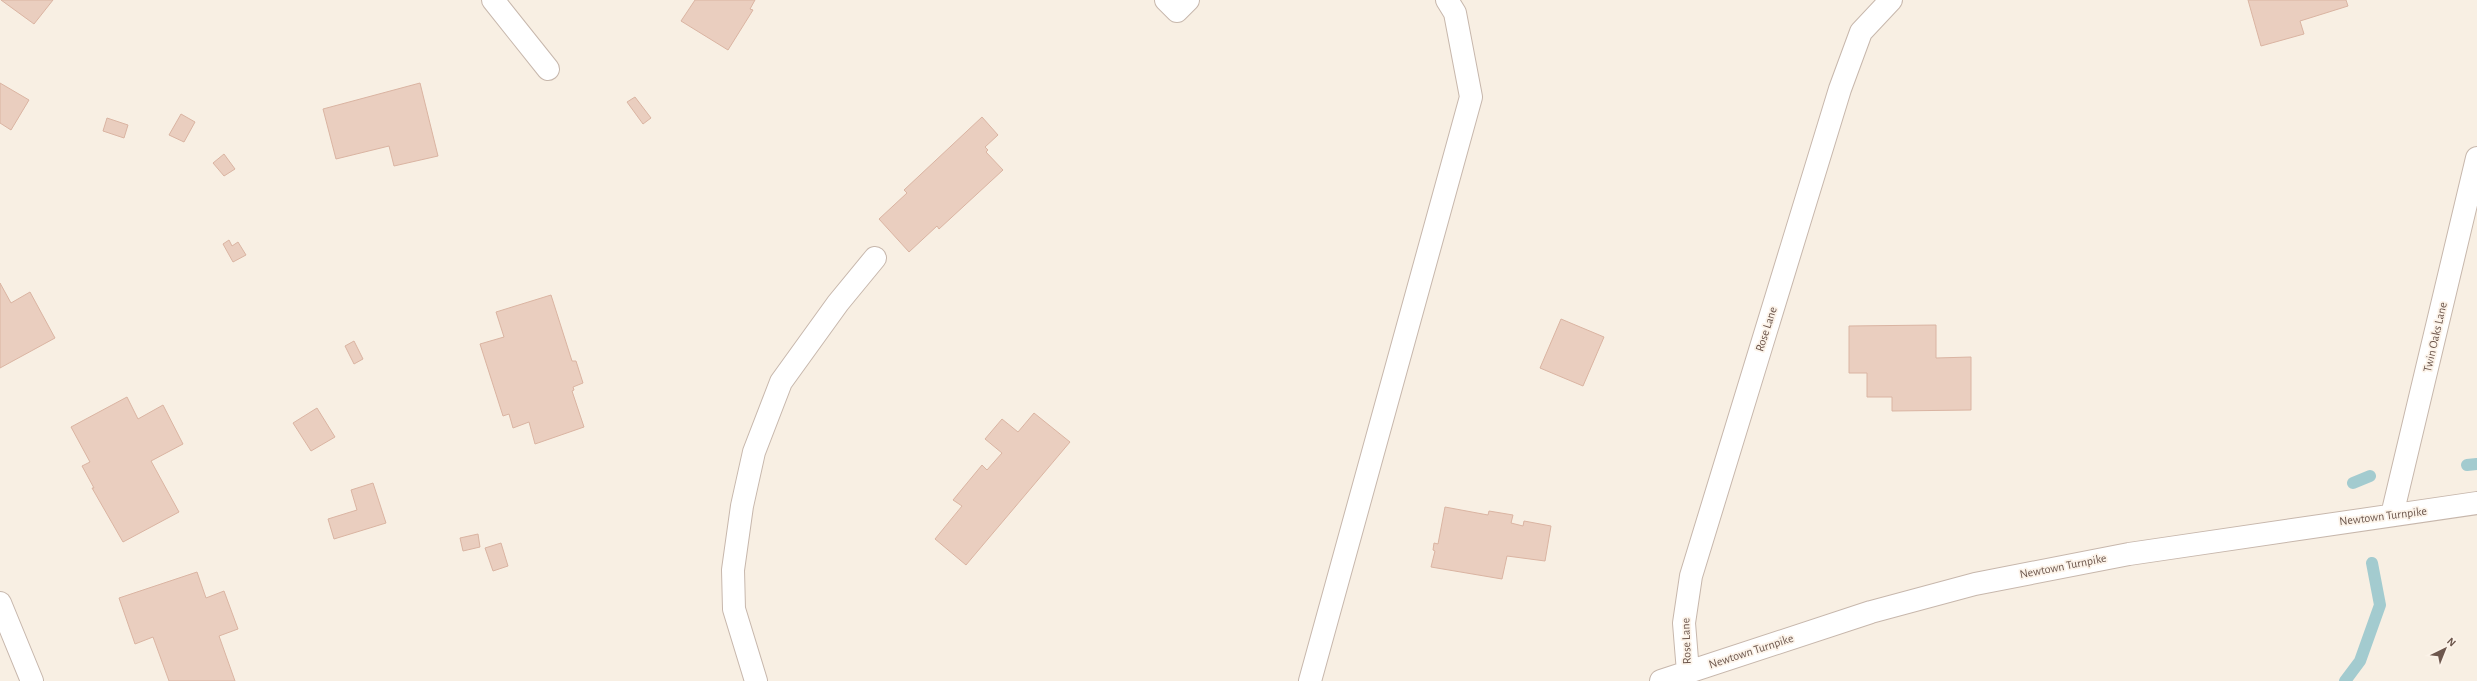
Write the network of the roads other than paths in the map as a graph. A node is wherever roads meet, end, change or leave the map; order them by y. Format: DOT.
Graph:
graph roads {
  1 [pos="493,0"];
  2 [pos="1166,0"];
  3 [pos="1188,0"];
  4 [pos="1891,0"];
  5 [pos="1452,4"];
  6 [pos="548,70"];
  7 [pos="2477,158"];
  8 [pos="875,258"];
  9 [pos="2477,503"];
  10 [pos="2392,515"];
  11 [pos="0,603"];
  12 [pos="1688,672"];
  13 [pos="32,681"];
  14 [pos="756,681"];
  15 [pos="1310,681"];
  16 [pos="1661,681"];
  1 -- 6 [label="street"];
  2 -- 3 [label="street"];
  4 -- 12 [label="street, Rose Lane"];
  5 -- 15 [label="street"];
  7 -- 10 [label="street, Twin Oaks Lane"];
  8 -- 14 [label="street"];
  9 -- 10 [label="street, Newtown Turnpike"];
  10 -- 12 [label="street, Newtown Turnpike"];
  11 -- 13 [label="street"];
  12 -- 16 [label="street, Newtown Turnpike"];
}
